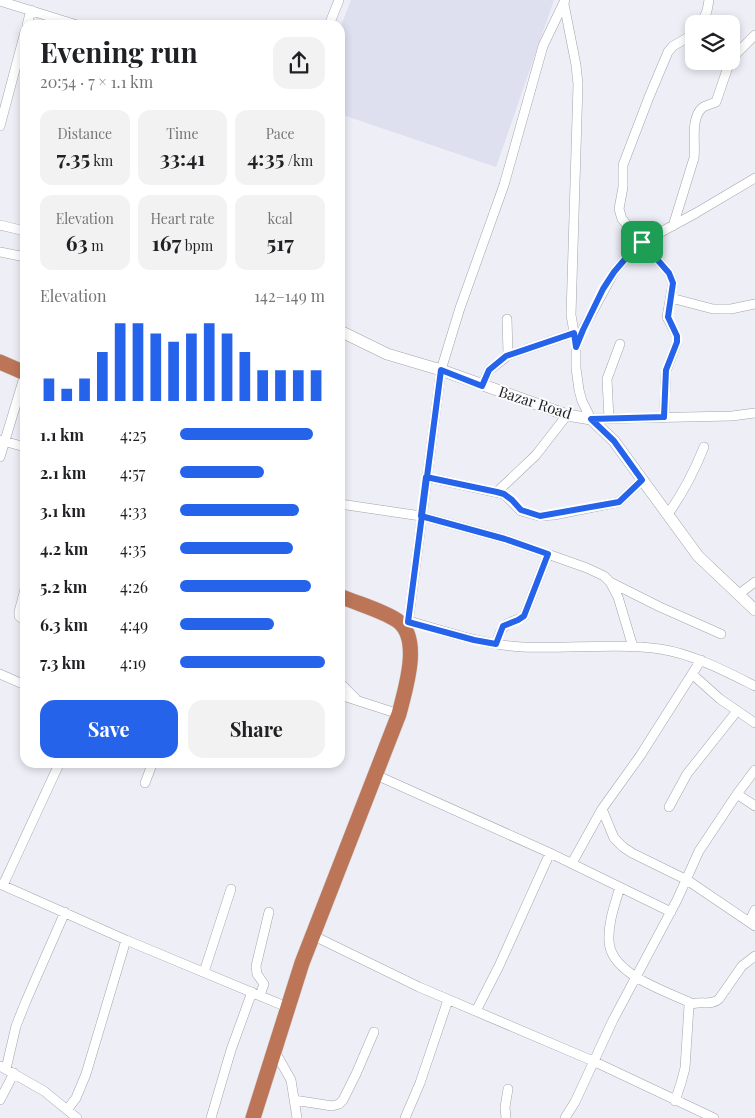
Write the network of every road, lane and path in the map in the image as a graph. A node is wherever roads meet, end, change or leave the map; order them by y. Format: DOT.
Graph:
graph roads {
  1 [pos="339,0"];
  2 [pos="709,0"];
  3 [pos="0,1"];
  4 [pos="564,2"];
  5 [pos="31,10"];
  6 [pos="705,15"];
  7 [pos="28,20"];
  8 [pos="62,20"];
  9 [pos="331,20"];
  10 [pos="755,35"];
  11 [pos="685,39"];
  12 [pos="20,49"];
  13 [pos="740,50"];
  14 [pos="727,70"];
  15 [pos="2,112"];
  16 [pos="0,126"];
  17 [pos="755,178"];
  18 [pos="0,225"];
  19 [pos="673,226"];
  20 [pos="20,230"];
  21 [pos="642,242"];
  22 [pos="0,252"];
  23 [pos="20,256"];
  24 [pos="671,298"];
  25 [pos="755,304"];
  26 [pos="506,319"];
  27 [pos="345,333"];
  28 [pos="574,333"];
  29 [pos="620,344"];
  30 [pos="576,347"];
  31 [pos="506,356"];
  32 [pos="0,362"];
  33 [pos="441,370"];
  34 [pos="20,371"];
  35 [pos="482,386"];
  36 [pos="20,388"];
  37 [pos="755,413"];
  38 [pos="567,414"];
  39 [pos="664,417"];
  40 [pos="609,418"];
  41 [pos="591,419"];
  42 [pos="3,441"];
  43 [pos="20,445"];
  44 [pos="704,447"];
  45 [pos="0,457"];
  46 [pos="426,477"];
  47 [pos="642,480"];
  48 [pos="497,492"];
  49 [pos="345,505"];
  50 [pos="668,514"];
  51 [pos="421,516"];
  52 [pos="548,554"];
  53 [pos="610,582"];
  54 [pos="755,582"];
  55 [pos="739,594"];
  56 [pos="345,598"];
  57 [pos="755,610"];
  58 [pos="408,626"];
  59 [pos="721,634"];
  60 [pos="496,644"];
  61 [pos="633,647"];
  62 [pos="701,660"];
  63 [pos="0,674"];
  64 [pos="692,674"];
  65 [pos="20,683"];
  66 [pos="755,686"];
  67 [pos="345,688"];
  68 [pos="345,697"];
  69 [pos="358,701"];
  70 [pos="737,710"];
  71 [pos="399,714"];
  72 [pos="755,723"];
  73 [pos="57,768"];
  74 [pos="150,768"];
  75 [pos="755,770"];
  76 [pos="376,775"];
  77 [pos="145,783"];
  78 [pos="737,794"];
  79 [pos="755,806"];
  80 [pos="669,807"];
  81 [pos="602,809"];
  82 [pos="550,853"];
  83 [pos="572,864"];
  84 [pos="687,880"];
  85 [pos="1,884"];
  86 [pos="620,887"];
  87 [pos="231,889"];
  88 [pos="755,910"];
  89 [pos="65,912"];
  90 [pos="269,912"];
  91 [pos="671,912"];
  92 [pos="752,924"];
  93 [pos="314,936"];
  94 [pos="126,940"];
  95 [pos="755,956"];
  96 [pos="204,972"];
  97 [pos="636,978"];
  98 [pos="256,993"];
  99 [pos="448,1000"];
  100 [pos="691,1004"];
  101 [pos="287,1007"];
  102 [pos="476,1011"];
  103 [pos="374,1032"];
  104 [pos="274,1049"];
  105 [pos="593,1061"];
  106 [pos="3,1067"];
  107 [pos="14,1073"];
  108 [pos="508,1089"];
  109 [pos="0,1100"];
  110 [pos="294,1100"];
  111 [pos="675,1101"];
  112 [pos="67,1110"];
  113 [pos="77,1118"];
  114 [pos="211,1118"];
  115 [pos="253,1118"];
  116 [pos="297,1118"];
  117 [pos="405,1118"];
  118 [pos="506,1118"];
  119 [pos="565,1118"];
  120 [pos="714,1118"];
  1 -- 9 [label="street"];
  2 -- 6 [label="street"];
  3 -- 5 [label="street"];
  4 -- 28 [label="street"];
  4 -- 33 [label="street"];
  5 -- 7 [label="street"];
  5 -- 8 [label="street"];
  10 -- 13 [label="street"];
  11 -- 21 [label="street"];
  12 -- 15 [label="street"];
  14 -- 19 [label="street"];
  15 -- 16 [label="street"];
  17 -- 19 [label="street"];
  18 -- 20 [label="street"];
  19 -- 21 [label="street"];
  21 -- 24 [label="street"];
  21 -- 30 [label="street"];
  22 -- 23 [label="street"];
  24 -- 25 [label="street"];
  24 -- 39 [label="street"];
  26 -- 31 [label="street"];
  27 -- 33 [label="street, Bazar Road"];
  28 -- 30 [label="street"];
  28 -- 31 [label="street"];
  29 -- 40 [label="street"];
  30 -- 41 [label="street"];
  31 -- 35 [label="street"];
  32 -- 34 [label="highway"];
  33 -- 35 [label="street, Bazar Road"];
  33 -- 46 [label="street"];
  35 -- 38 [label="street, Bazar Road"];
  36 -- 42 [label="street"];
  37 -- 39 [label="street, Bazar Road"];
  38 -- 41 [label="street, Bazar Road"];
  38 -- 48 [label="street"];
  39 -- 40 [label="street, Bazar Road"];
  40 -- 41 [label="street, Bazar Road"];
  41 -- 47 [label="street, Bazar Road"];
  42 -- 43 [label="street"];
  42 -- 45 [label="street"];
  44 -- 50 [label="street"];
  46 -- 48 [label="street"];
  46 -- 51 [label="street"];
  47 -- 48 [label="street"];
  47 -- 50 [label="street, Bazar Road"];
  49 -- 51 [label="street"];
  50 -- 55 [label="street, Bazar Road"];
  51 -- 52 [label="street"];
  51 -- 58 [label="street"];
  52 -- 53 [label="street"];
  52 -- 60 [label="street"];
  53 -- 59 [label="street"];
  53 -- 61 [label="street"];
  54 -- 55 [label="street"];
  55 -- 57 [label="street, Bazar Road"];
  56 -- 58 [label="highway"];
  58 -- 60 [label="street"];
  58 -- 71 [label="highway"];
  60 -- 61 [label="street"];
  61 -- 62 [label="street"];
  62 -- 64 [label="street"];
  62 -- 66 [label="street"];
  63 -- 65 [label="street"];
  64 -- 70 [label="street"];
  64 -- 81 [label="street"];
  67 -- 69 [label="street"];
  68 -- 69 [label="street"];
  69 -- 71 [label="street"];
  70 -- 72 [label="street"];
  70 -- 80 [label="street"];
  71 -- 76 [label="highway"];
  73 -- 85 [label="street"];
  74 -- 77 [label="street"];
  75 -- 78 [label="street"];
  76 -- 82 [label="street"];
  76 -- 93 [label="highway"];
  78 -- 79 [label="street"];
  78 -- 84 [label="street"];
  81 -- 83 [label="street"];
  81 -- 84 [label="street"];
  82 -- 83 [label="street"];
  82 -- 102 [label="street"];
  83 -- 86 [label="street"];
  84 -- 91 [label="street"];
  84 -- 92 [label="street"];
  85 -- 89 [label="street"];
  86 -- 91 [label="street"];
  86 -- 97 [label="street"];
  87 -- 96 [label="street"];
  88 -- 92 [label="street"];
  89 -- 94 [label="street"];
  89 -- 106 [label="street"];
  90 -- 98 [label="street"];
  91 -- 97 [label="street"];
  93 -- 99 [label="street"];
  93 -- 101 [label="highway"];
  94 -- 96 [label="street"];
  94 -- 112 [label="street"];
  95 -- 100 [label="street"];
  96 -- 98 [label="street"];
  97 -- 100 [label="street"];
  97 -- 105 [label="street"];
  98 -- 101 [label="street"];
  98 -- 114 [label="street"];
  99 -- 102 [label="street"];
  99 -- 117 [label="street"];
  100 -- 111 [label="street"];
  101 -- 104 [label="highway"];
  102 -- 105 [label="street"];
  103 -- 110 [label="street"];
  104 -- 110 [label="street"];
  104 -- 115 [label="highway"];
  105 -- 111 [label="street"];
  105 -- 119 [label="street"];
  106 -- 107 [label="street"];
  107 -- 109 [label="street"];
  107 -- 112 [label="street"];
  108 -- 118 [label="street"];
  110 -- 116 [label="street"];
  111 -- 120 [label="street"];
  112 -- 113 [label="street"];
}
